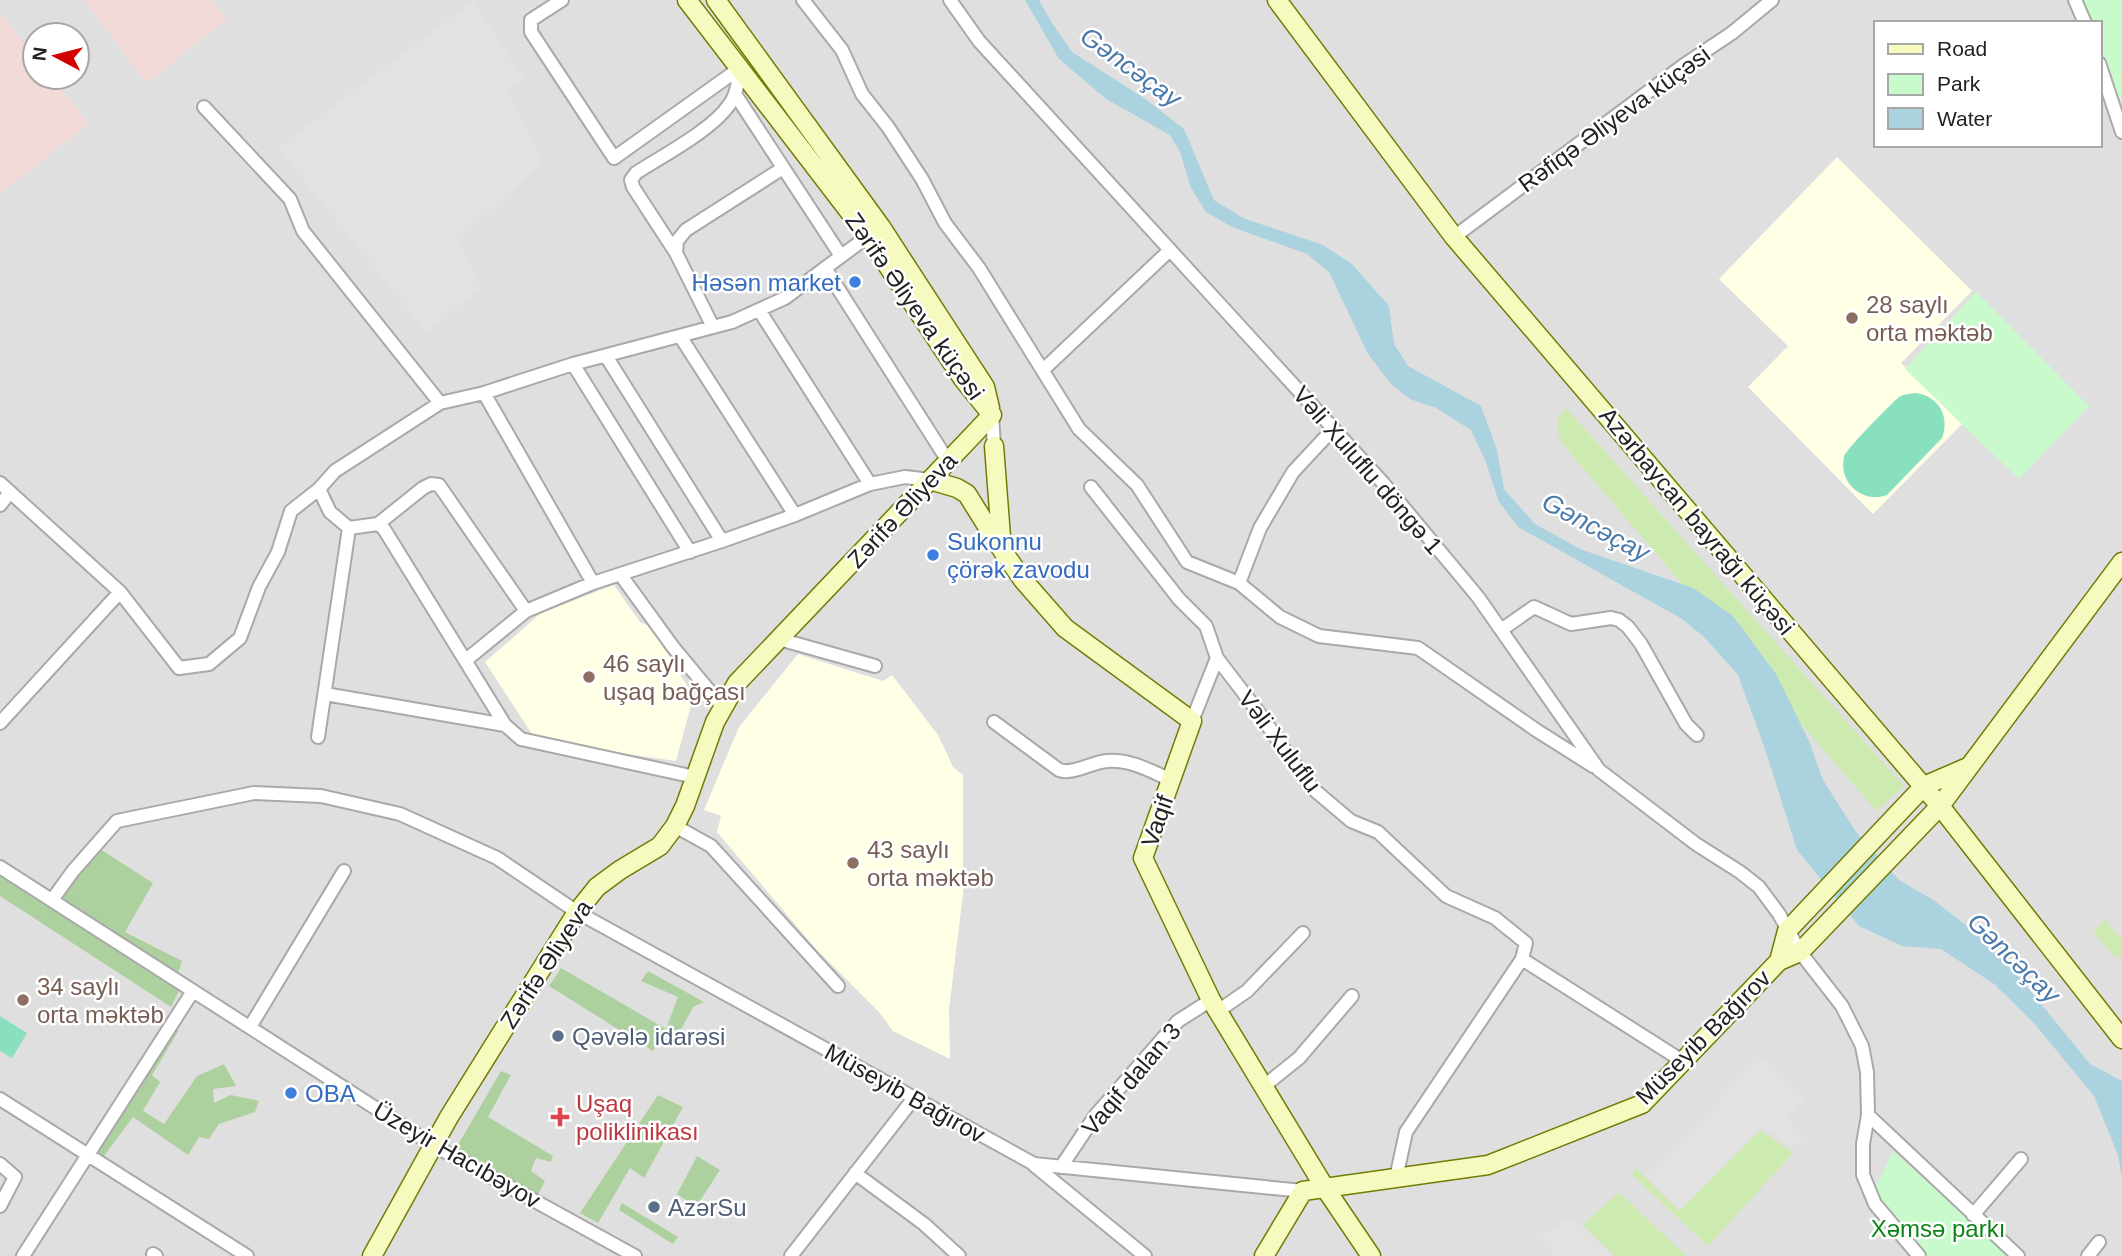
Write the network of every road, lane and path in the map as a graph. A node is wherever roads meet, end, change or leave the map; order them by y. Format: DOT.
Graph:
graph roads {
  1 [pos="562,0"];
  2 [pos="687,0"];
  3 [pos="716,0"];
  4 [pos="803,0"];
  5 [pos="950,0"];
  6 [pos="1277,0"];
  7 [pos="1772,0"];
  8 [pos="2075,0"];
  9 [pos="2084,21"];
  10 [pos="740,68"];
  11 [pos="2101,69"];
  12 [pos="735,94"];
  13 [pos="204,107"];
  14 [pos="2122,132"];
  15 [pos="783,168"];
  16 [pos="874,232"];
  17 [pos="1454,237"];
  18 [pos="1170,250"];
  19 [pos="676,253"];
  20 [pos="841,256"];
  21 [pos="825,268"];
  22 [pos="759,310"];
  23 [pos="712,327"];
  24 [pos="680,336"];
  25 [pos="606,356"];
  26 [pos="573,364"];
  27 [pos="1043,370"];
  28 [pos="484,393"];
  29 [pos="440,403"];
  30 [pos="992,415"];
  31 [pos="1334,429"];
  32 [pos="994,446"];
  33 [pos="948,461"];
  34 [pos="930,480"];
  35 [pos="870,484"];
  36 [pos="1091,487"];
  37 [pos="5,488"];
  38 [pos="319,489"];
  39 [pos="0,505"];
  40 [pos="795,515"];
  41 [pos="378,524"];
  42 [pos="349,528"];
  43 [pos="722,541"];
  44 [pos="1002,550"];
  45 [pos="690,552"];
  46 [pos="2122,562"];
  47 [pos="620,574"];
  48 [pos="593,583"];
  49 [pos="1239,583"];
  50 [pos="120,592"];
  51 [pos="526,611"];
  52 [pos="1501,630"];
  53 [pos="779,639"];
  54 [pos="1217,658"];
  55 [pos="466,660"];
  56 [pos="876,666"];
  57 [pos="325,694"];
  58 [pos="722,706"];
  59 [pos="1192,721"];
  60 [pos="994,722"];
  61 [pos="0,723"];
  62 [pos="505,725"];
  63 [pos="1697,735"];
  64 [pos="318,737"];
  65 [pos="1972,766"];
  66 [pos="1599,770"];
  67 [pos="695,777"];
  68 [pos="1171,780"];
  69 [pos="1924,786"];
  70 [pos="1940,806"];
  71 [pos="676,826"];
  72 [pos="0,867"];
  73 [pos="344,871"];
  74 [pos="52,900"];
  75 [pos="577,912"];
  76 [pos="1792,924"];
  77 [pos="1303,933"];
  78 [pos="1800,952"];
  79 [pos="1522,959"];
  80 [pos="1779,961"];
  81 [pos="838,986"];
  82 [pos="193,991"];
  83 [pos="1352,996"];
  84 [pos="1214,1006"];
  85 [pos="250,1027"];
  86 [pos="2122,1039"];
  87 [pos="1684,1062"];
  88 [pos="1264,1086"];
  89 [pos="914,1098"];
  90 [pos="0,1099"];
  91 [pos="1868,1115"];
  92 [pos="433,1145"];
  93 [pos="88,1154"];
  94 [pos="2021,1159"];
  95 [pos="0,1164"];
  96 [pos="1034,1164"];
  97 [pos="1061,1167"];
  98 [pos="855,1173"];
  99 [pos="1396,1178"];
  100 [pos="1325,1188"];
  101 [pos="1303,1191"];
  102 [pos="0,1206"];
  103 [pos="1973,1215"];
  104 [pos="2099,1242"];
  105 [pos="23,1256"];
  106 [pos="247,1256"];
  107 [pos="372,1256"];
  108 [pos="635,1256"];
  109 [pos="791,1256"];
  110 [pos="959,1256"];
  111 [pos="1145,1256"];
  112 [pos="1264,1256"];
  113 [pos="1371,1256"];
  114 [pos="1919,1256"];
  115 [pos="2018,1256"];
  116 [pos="2088,1256"];
  1 -- 10 [label="street"];
  2 -- 10 [label="street, Zərifə Əliyeva küçəsi"];
  3 -- 16 [label="street, Zərifə Əliyeva küçəsi"];
  4 -- 27 [label="street"];
  5 -- 18 [label="street, Vəli Xuluflu döngə 1"];
  6 -- 17 [label="street, Azərbaycan bayrağı küçəsi"];
  7 -- 17 [label="street, Rəfiqə Əliyeva küçəsi"];
  8 -- 9 [label="street"];
  10 -- 12 [label="street"];
  10 -- 16 [label="street, Zərifə Əliyeva küçəsi"];
  11 -- 14 [label="street"];
  12 -- 15 [label="street"];
  12 -- 19 [label="street"];
  13 -- 29 [label="street"];
  15 -- 19 [label="street"];
  15 -- 20 [label="street"];
  16 -- 20 [label="street"];
  16 -- 30 [label="street, Zərifə Əliyeva küçəsi"];
  17 -- 69 [label="street, Azərbaycan bayrağı küçəsi"];
  18 -- 27 [label="street"];
  18 -- 31 [label="street, Vəli Xuluflu döngə 1"];
  19 -- 23 [label="street"];
  20 -- 21 [label="street"];
  21 -- 22 [label="street"];
  21 -- 33 [label="street"];
  22 -- 23 [label="street"];
  22 -- 35 [label="street"];
  23 -- 24 [label="street"];
  24 -- 25 [label="street"];
  24 -- 40 [label="street"];
  25 -- 26 [label="street"];
  25 -- 43 [label="street"];
  26 -- 28 [label="street"];
  26 -- 45 [label="street"];
  27 -- 49 [label="street"];
  28 -- 29 [label="street"];
  28 -- 48 [label="street"];
  29 -- 38 [label="street"];
  30 -- 32 [label="street"];
  30 -- 33 [label="street, Zərifə Əliyeva"];
  31 -- 49 [label="street"];
  31 -- 52 [label="street, Vəli Xuluflu döngə 1"];
  32 -- 44 [label="street"];
  33 -- 34 [label="street, Zərifə Əliyeva"];
  34 -- 35 [label="street"];
  34 -- 44 [label="street"];
  34 -- 53 [label="street, Zərifə Əliyeva"];
  35 -- 40 [label="street"];
  36 -- 54 [label="street"];
  37 -- 39 [label="street"];
  37 -- 50 [label="street"];
  38 -- 42 [label="street"];
  38 -- 50 [label="street"];
  40 -- 43 [label="street"];
  41 -- 42 [label="street"];
  41 -- 51 [label="street"];
  41 -- 55 [label="street"];
  42 -- 57 [label="street"];
  43 -- 45 [label="street"];
  44 -- 59 [label="street"];
  45 -- 47 [label="street"];
  46 -- 65 [label="street, Müseyib Bağırov"];
  47 -- 48 [label="street"];
  47 -- 58 [label="street"];
  48 -- 51 [label="street"];
  49 -- 66 [label="street"];
  50 -- 61 [label="street"];
  51 -- 55 [label="street"];
  52 -- 63 [label="street"];
  52 -- 66 [label="street, Vəli Xuluflu döngə 1"];
  53 -- 56 [label="street"];
  53 -- 58 [label="street, Zərifə Əliyeva"];
  54 -- 59 [label="street, Vəli Xuluflu"];
  54 -- 79 [label="street, Vəli Xuluflu"];
  55 -- 62 [label="street"];
  57 -- 62 [label="street"];
  57 -- 64 [label="street"];
  58 -- 67 [label="street, Zərifə Əliyeva"];
  59 -- 68 [label="street, Vaqif"];
  60 -- 68 [label="street"];
  62 -- 67 [label="street"];
  65 -- 69 [label="street, Müseyib Bağırov"];
  65 -- 70 [label="street, Müseyib Bağırov"];
  66 -- 76 [label="street, Vəli Xuluflu döngə 1"];
  67 -- 71 [label="street, Zərifə Əliyeva"];
  68 -- 84 [label="street, Vaqif"];
  69 -- 70 [label="street, Azərbaycan bayrağı küçəsi"];
  69 -- 76 [label="street, Müseyib Bağırov"];
  70 -- 78 [label="street, Müseyib Bağırov"];
  70 -- 86 [label="street, Azərbaycan bayrağı küçəsi"];
  71 -- 75 [label="street, Zərifə Əliyeva"];
  71 -- 81 [label="street"];
  72 -- 74 [label="street, Üzeyir Hacıbəyov"];
  73 -- 85 [label="street"];
  74 -- 75 [label="street, Müseyib Bağırov"];
  74 -- 82 [label="street, Üzeyir Hacıbəyov"];
  75 -- 89 [label="street, Müseyib Bağırov"];
  75 -- 92 [label="street, Zərifə Əliyeva"];
  76 -- 78 [label="street"];
  76 -- 80 [label="street, Müseyib Bağırov"];
  77 -- 84 [label="street, Vaqif dalan 3"];
  78 -- 80 [label="street, Müseyib Bağırov"];
  78 -- 91 [label="street"];
  79 -- 87 [label="street"];
  79 -- 99 [label="street"];
  80 -- 87 [label="street, Müseyib Bağırov"];
  82 -- 85 [label="street, Üzeyir Hacıbəyov"];
  82 -- 93 [label="street"];
  83 -- 88 [label="street"];
  84 -- 88 [label="street, Vaqif"];
  84 -- 97 [label="street, Vaqif dalan 3"];
  85 -- 92 [label="street, Üzeyir Hacıbəyov"];
  87 -- 99 [label="street, Müseyib Bağırov"];
  88 -- 100 [label="street, Vaqif"];
  89 -- 96 [label="street, Müseyib Bağırov"];
  89 -- 98 [label="street"];
  90 -- 93 [label="street"];
  91 -- 103 [label="street"];
  91 -- 114 [label="street"];
  92 -- 107 [label="street, Zərifə Əliyeva"];
  92 -- 108 [label="street, Üzeyir Hacıbəyov"];
  93 -- 105 [label="street"];
  93 -- 106 [label="street"];
  94 -- 103 [label="street"];
  95 -- 102 [label="street"];
  96 -- 97 [label="street, Müseyib Bağırov"];
  96 -- 111 [label="street"];
  97 -- 101 [label="street, Müseyib Bağırov"];
  98 -- 109 [label="street"];
  98 -- 110 [label="street"];
  99 -- 100 [label="street, Müseyib Bağırov"];
  100 -- 101 [label="street, Müseyib Bağırov"];
  100 -- 113 [label="street, Vaqif"];
  101 -- 112 [label="street"];
  103 -- 115 [label="street"];
  104 -- 116 [label="street"];
}
